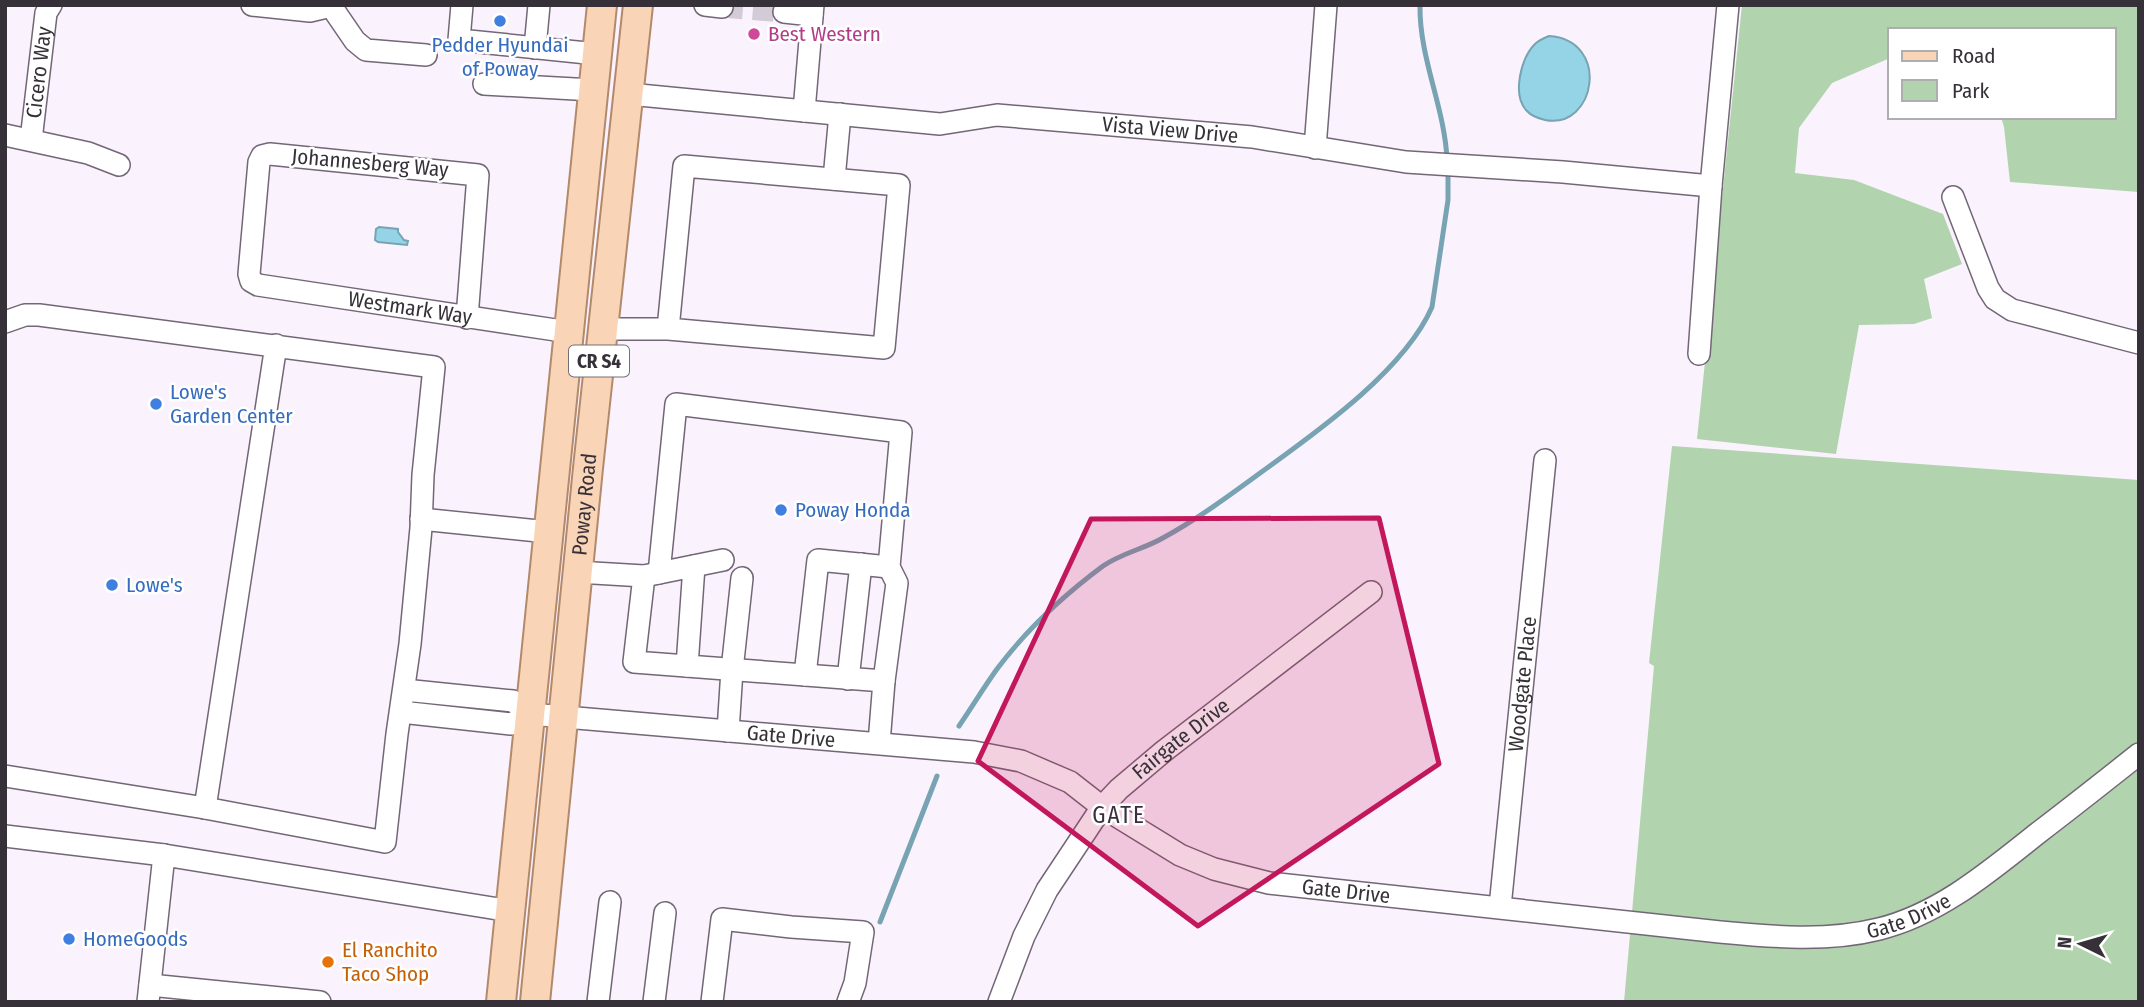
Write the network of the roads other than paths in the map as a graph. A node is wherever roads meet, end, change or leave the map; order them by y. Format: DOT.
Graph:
graph roads {
  1 [pos="51,5"];
  2 [pos="251,5"];
  3 [pos="463,5"];
  4 [pos="539,5"];
  5 [pos="601,5"];
  6 [pos="623,5"];
  7 [pos="638,5"];
  8 [pos="1325,5"];
  9 [pos="1728,5"];
  10 [pos="331,6"];
  11 [pos="813,10"];
  12 [pos="784,12"];
  13 [pos="535,48"];
  14 [pos="597,54"];
  15 [pos="426,55"];
  16 [pos="484,85"];
  17 [pos="593,90"];
  18 [pos="629,94"];
  19 [pos="804,111"];
  20 [pos="840,114"];
  21 [pos="589,128"];
  22 [pos="5,135"];
  23 [pos="31,139"];
  24 [pos="1315,148"];
  25 [pos="119,165"];
  26 [pos="834,179"];
  27 [pos="1712,186"];
  28 [pos="1953,197"];
  29 [pos="251,281"];
  30 [pos="467,318"];
  31 [pos="5,322"];
  32 [pos="603,329"];
  33 [pos="668,329"];
  34 [pos="569,332"];
  35 [pos="2139,343"];
  36 [pos="276,345"];
  37 [pos="1699,354"];
  38 [pos="1545,460"];
  39 [pos="587,468"];
  40 [pos="421,519"];
  41 [pos="548,532"];
  42 [pos="723,561"];
  43 [pos="861,564"];
  44 [pos="694,566"];
  45 [pos="889,567"];
  46 [pos="577,572"];
  47 [pos="651,575"];
  48 [pos="742,578"];
  49 [pos="1371,592"];
  50 [pos="687,666"];
  51 [pos="732,670"];
  52 [pos="805,675"];
  53 [pos="848,679"];
  54 [pos="884,681"];
  55 [pos="404,690"];
  56 [pos="401,712"];
  57 [pos="530,714"];
  58 [pos="563,717"];
  59 [pos="728,731"];
  60 [pos="879,743"];
  61 [pos="2139,754"];
  62 [pos="5,776"];
  63 [pos="1102,807"];
  64 [pos="205,808"];
  65 [pos="5,836"];
  66 [pos="164,855"];
  67 [pos="610,902"];
  68 [pos="1500,907"];
  69 [pos="510,911"];
  70 [pos="664,913"];
  71 [pos="149,993"];
  72 [pos="505,994"];
  73 [pos="1004,999"];
  74 [pos="320,1002"];
  75 [pos="535,1002"];
  76 [pos="598,1002"];
  77 [pos="654,1002"];
  78 [pos="712,1002"];
  79 [pos="848,1002"];
  1 -- 23 [label="street, Cicero Way"];
  2 -- 10 [label="street"];
  3 -- 13 [label="street"];
  4 -- 13 [label="street"];
  5 -- 14 [label="main road, Poway Road / CR S4"];
  6 -- 18 [label="main road"];
  7 -- 18 [label="main road, Poway Road / CR S4"];
  8 -- 24 [label="street"];
  9 -- 27 [label="street"];
  10 -- 15 [label="street"];
  11 -- 12 [label="street"];
  11 -- 19 [label="street"];
  13 -- 14 [label="street"];
  14 -- 17 [label="main road, Poway Road / CR S4"];
  16 -- 17 [label="street"];
  17 -- 21 [label="main road, Poway Road / CR S4"];
  18 -- 19 [label="street, Vista View Drive"];
  18 -- 32 [label="main road, Poway Road / CR S4"];
  19 -- 20 [label="street, Vista View Drive"];
  20 -- 24 [label="street, Vista View Drive"];
  20 -- 26 [label="street"];
  21 -- 32 [label="main road"];
  21 -- 34 [label="main road, Poway Road / CR S4"];
  22 -- 23 [label="street"];
  23 -- 25 [label="street"];
  24 -- 27 [label="street, Vista View Drive"];
  26 -- 33 [label="street"];
  26 -- 33 [label="street"];
  27 -- 37 [label="street"];
  28 -- 35 [label="street"];
  29 -- 30 [label="street, Westmark Way"];
  29 -- 30 [label="street, Johannesberg Way"];
  30 -- 34 [label="street, Westmark Way"];
  31 -- 36 [label="street"];
  32 -- 33 [label="street"];
  32 -- 39 [label="main road, Poway Road / CR S4"];
  34 -- 39 [label="main road"];
  34 -- 41 [label="main road, Poway Road / CR S4"];
  36 -- 40 [label="street"];
  36 -- 64 [label="street"];
  38 -- 68 [label="street, Woodgate Place"];
  39 -- 46 [label="main road, Poway Road / CR S4"];
  40 -- 41 [label="street"];
  40 -- 55 [label="street"];
  41 -- 57 [label="main road, Poway Road / CR S4"];
  42 -- 44 [label="street"];
  43 -- 45 [label="street"];
  43 -- 52 [label="street"];
  43 -- 53 [label="street"];
  44 -- 47 [label="street"];
  44 -- 50 [label="street"];
  45 -- 47 [label="street"];
  45 -- 54 [label="street"];
  46 -- 47 [label="street"];
  46 -- 58 [label="main road, Poway Road / CR S4"];
  47 -- 50 [label="street"];
  48 -- 51 [label="street"];
  49 -- 63 [label="street, Fairgate Drive"];
  50 -- 51 [label="street"];
  51 -- 52 [label="street"];
  51 -- 59 [label="street"];
  52 -- 53 [label="street"];
  53 -- 54 [label="street"];
  54 -- 60 [label="street"];
  55 -- 56 [label="street"];
  55 -- 57 [label="street"];
  56 -- 57 [label="street"];
  56 -- 64 [label="street"];
  57 -- 58 [label="street, Gate Drive"];
  57 -- 69 [label="main road, Poway Road / CR S4"];
  58 -- 59 [label="street, Gate Drive"];
  58 -- 75 [label="main road, Poway Road / CR S4"];
  59 -- 60 [label="street, Gate Drive"];
  60 -- 63 [label="street, Gate Drive"];
  61 -- 68 [label="street, Gate Drive"];
  62 -- 64 [label="street"];
  63 -- 68 [label="street, Gate Drive"];
  63 -- 73 [label="street, Fairgate Drive"];
  65 -- 66 [label="street"];
  66 -- 69 [label="street"];
  66 -- 71 [label="street"];
  67 -- 76 [label="street"];
  69 -- 72 [label="main road, Poway Road / CR S4"];
  70 -- 77 [label="street"];
  71 -- 74 [label="street"];
  78 -- 79 [label="street"];
}
